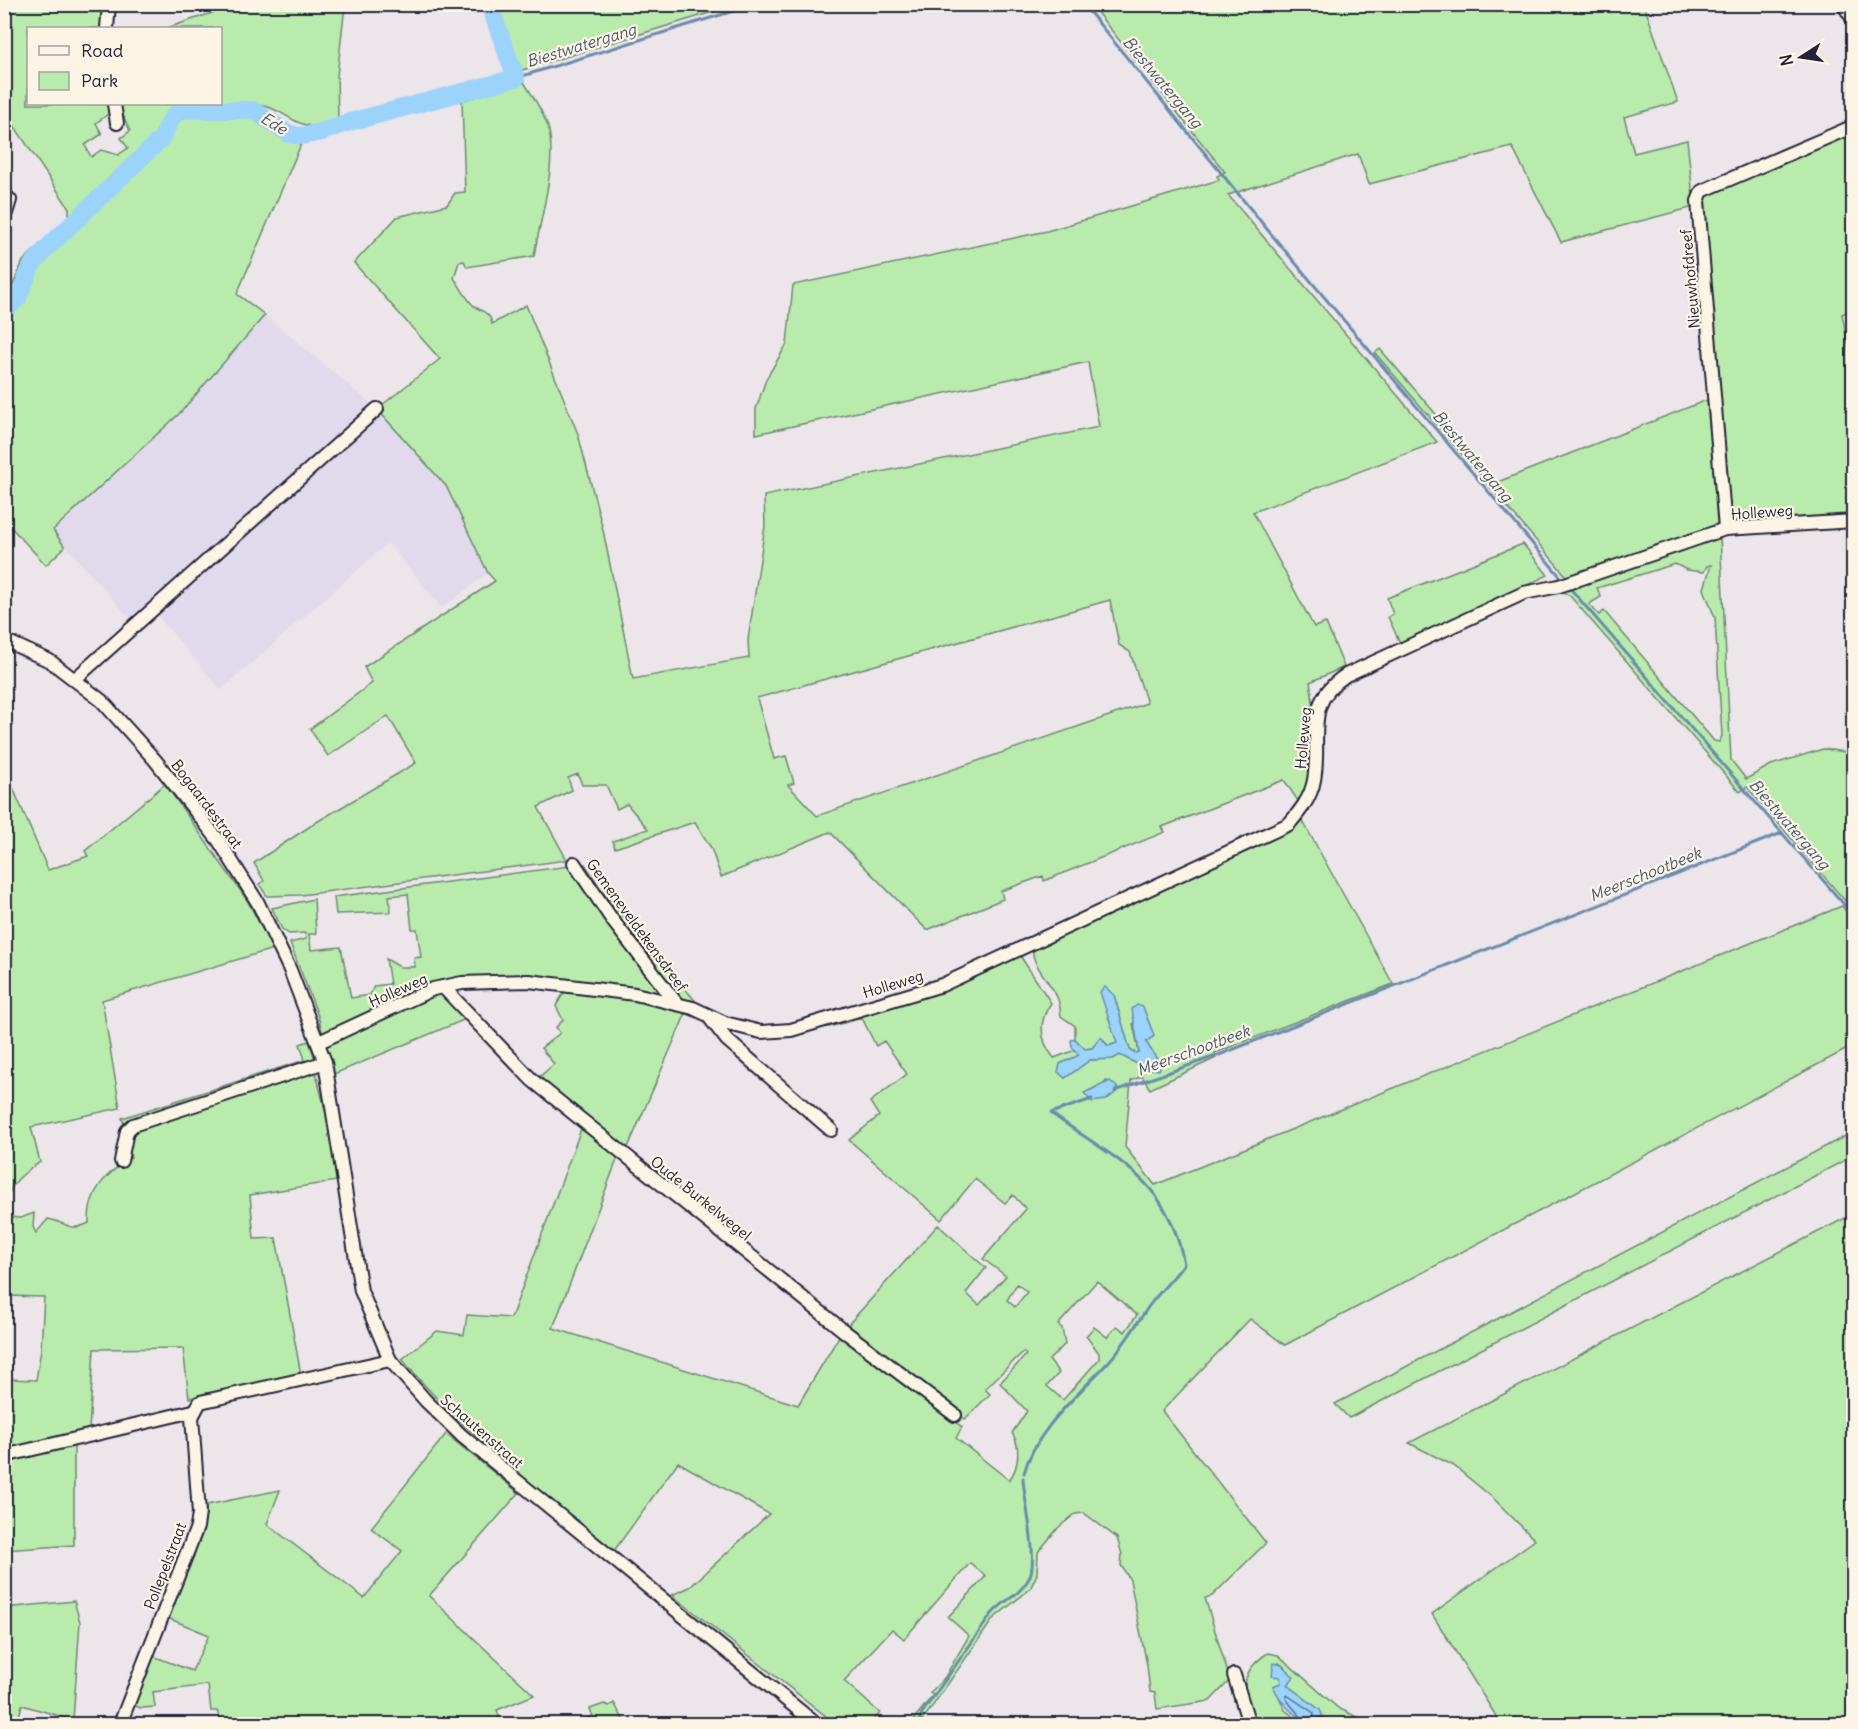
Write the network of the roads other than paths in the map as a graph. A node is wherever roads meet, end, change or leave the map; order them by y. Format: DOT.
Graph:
graph roads {
  1 [pos="109,4"];
  2 [pos="1843,4"];
  3 [pos="1854,21"];
  4 [pos="107,27"];
  5 [pos="114,105"];
  6 [pos="117,123"];
  7 [pos="1854,126"];
  8 [pos="4,194"];
  9 [pos="4,220"];
  10 [pos="377,408"];
  11 [pos="1854,521"];
  12 [pos="1725,530"];
  13 [pos="4,640"];
  14 [pos="75,679"];
  15 [pos="574,863"];
  16 [pos="443,987"];
  17 [pos="677,1004"];
  18 [pos="706,1014"];
  19 [pos="319,1042"];
  20 [pos="325,1062"];
  21 [pos="831,1130"];
  22 [pos="121,1161"];
  23 [pos="390,1360"];
  24 [pos="194,1411"];
  25 [pos="955,1415"];
  26 [pos="4,1456"];
  27 [pos="1234,1675"];
  28 [pos="120,1725"];
  29 [pos="816,1725"];
  30 [pos="1248,1725"];
  1 -- 4 [label="street"];
  2 -- 3 [label="street"];
  5 -- 6 [label="street"];
  7 -- 12 [label="street, Nieuwhofdreef"];
  8 -- 9 [label="street"];
  10 -- 14 [label="street"];
  11 -- 12 [label="street, Holleweg"];
  12 -- 18 [label="street, Holleweg"];
  13 -- 14 [label="street, Bogaardestraat"];
  14 -- 19 [label="street, Bogaardestraat"];
  15 -- 17 [label="street, Gemeneveldekensdreef"];
  16 -- 17 [label="street, Holleweg"];
  16 -- 19 [label="street, Holleweg"];
  16 -- 25 [label="street, Oude Burkelwegel"];
  17 -- 18 [label="street, Holleweg"];
  18 -- 21 [label="street"];
  19 -- 20 [label="street, Schautenstraat"];
  20 -- 22 [label="street"];
  20 -- 23 [label="street, Schautenstraat"];
  23 -- 24 [label="street"];
  23 -- 29 [label="street, Schautenstraat"];
  24 -- 26 [label="street"];
  24 -- 28 [label="street, Pollepelstraat"];
  27 -- 30 [label="street"];
}
